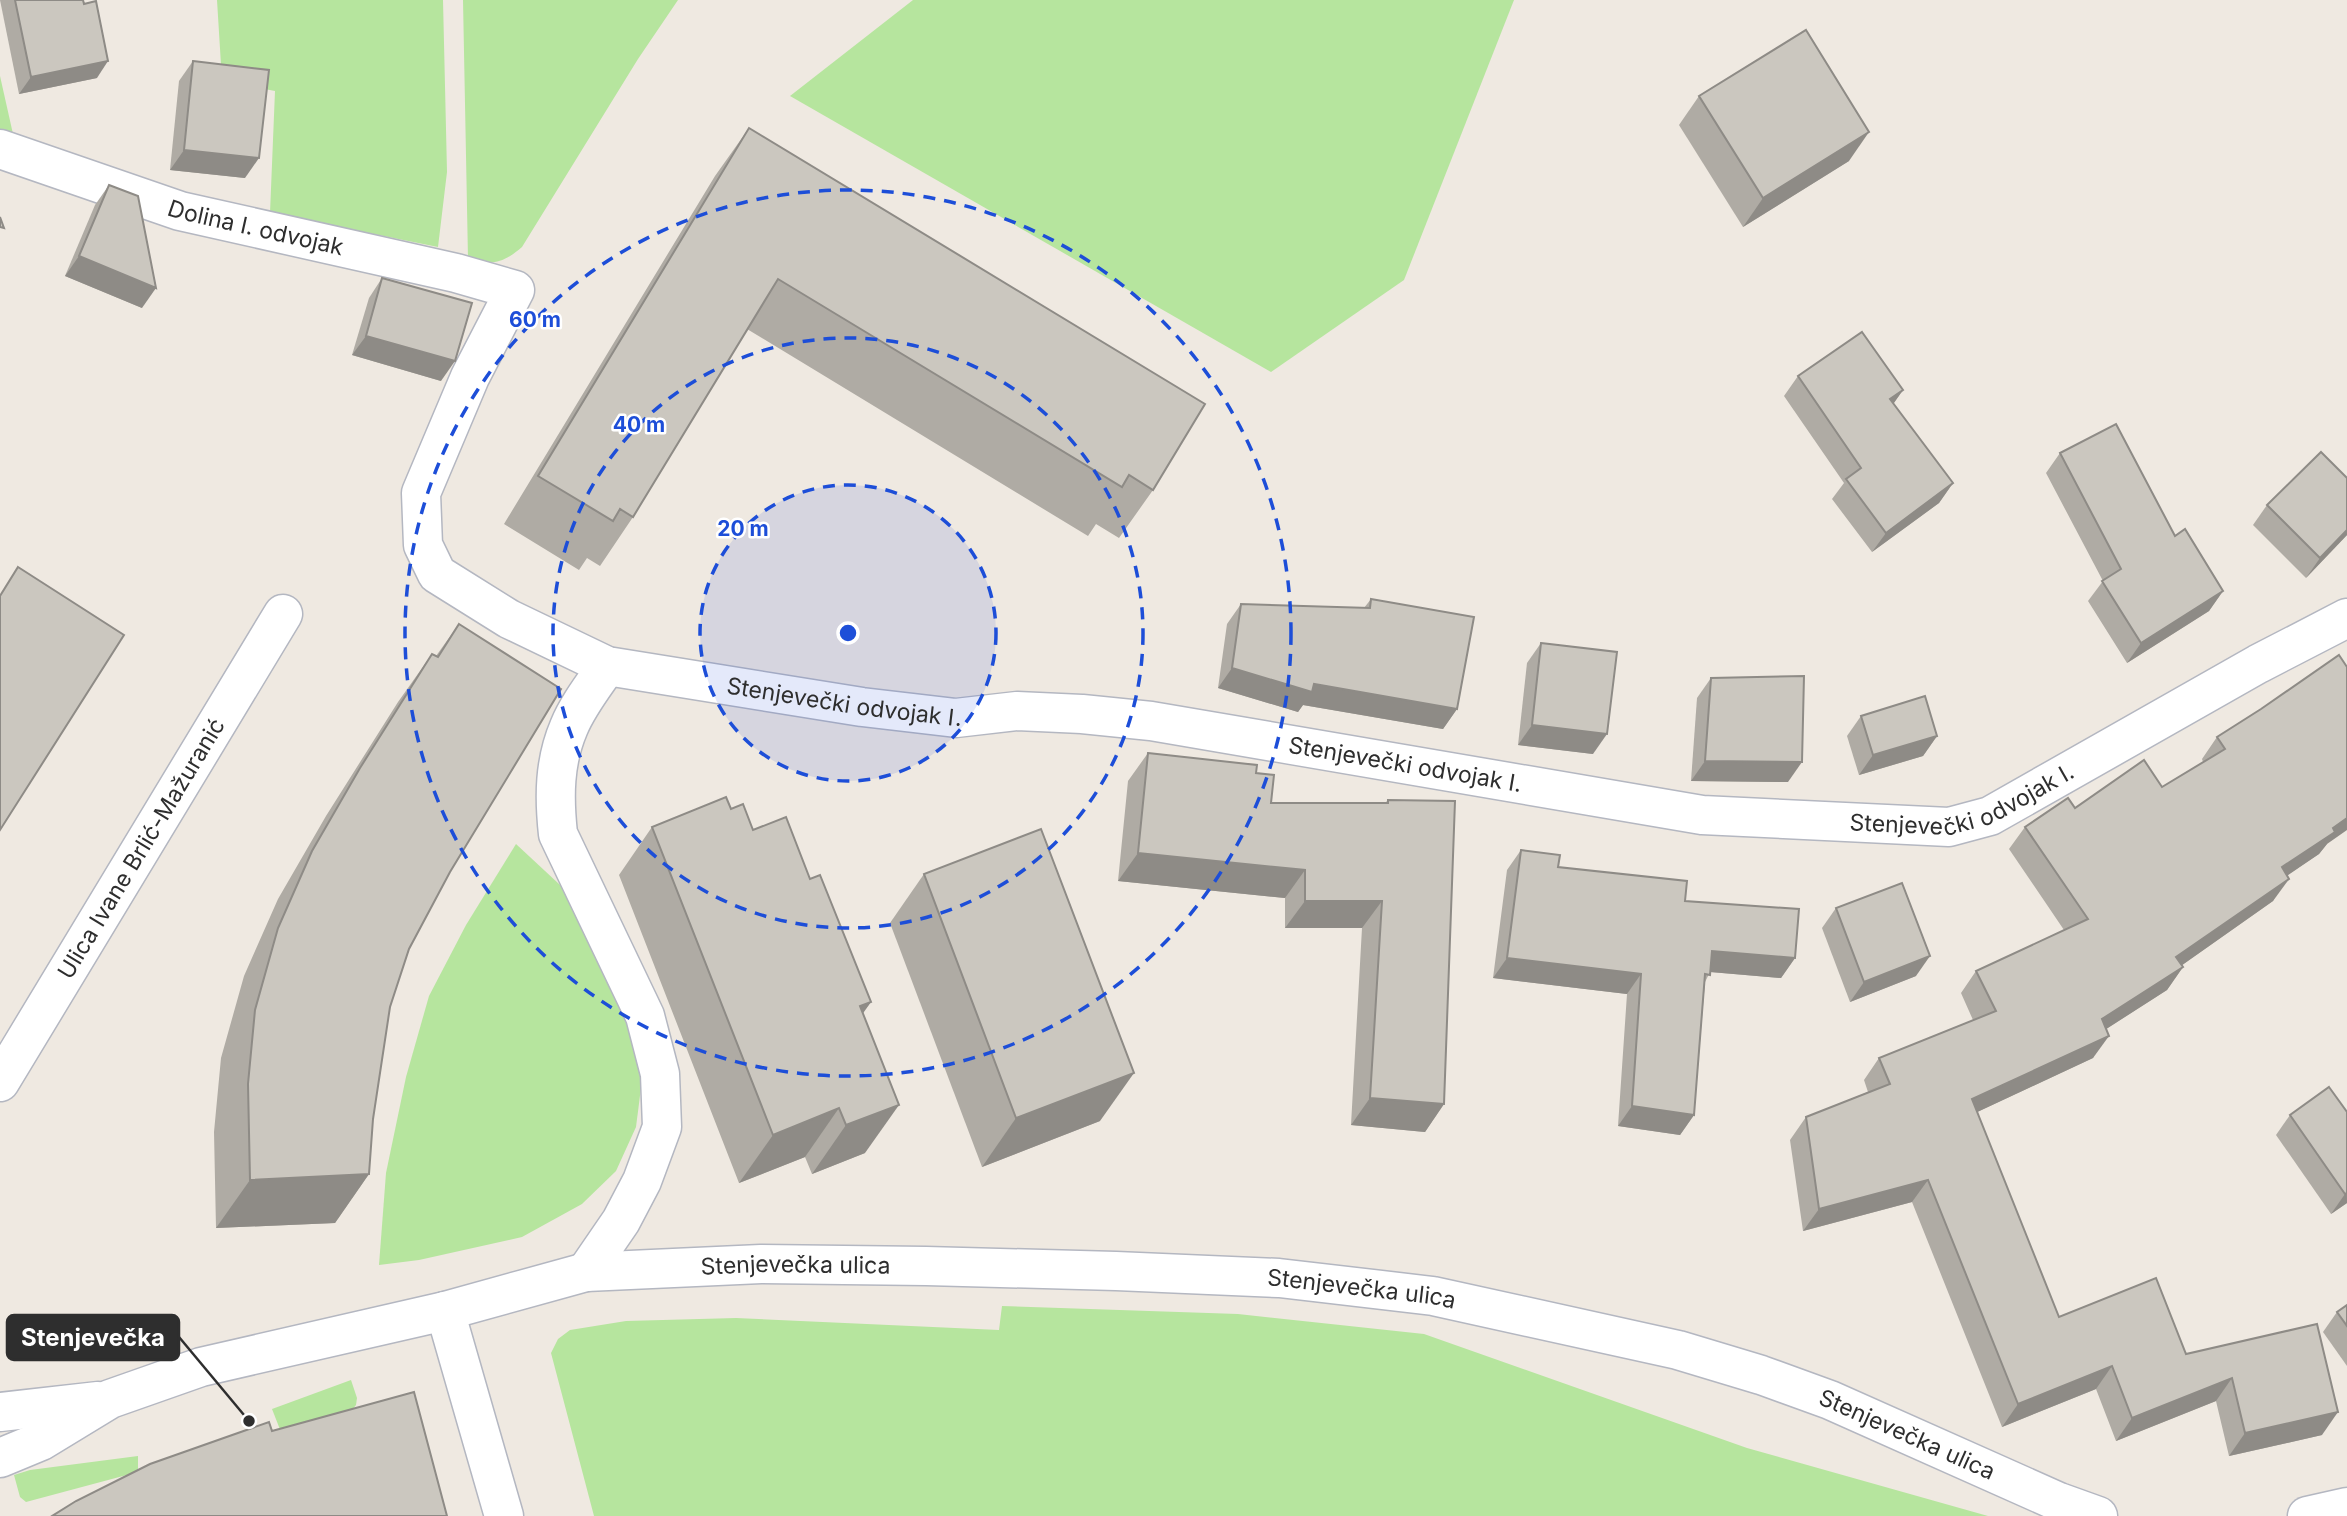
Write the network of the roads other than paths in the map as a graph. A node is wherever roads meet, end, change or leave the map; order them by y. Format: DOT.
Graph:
graph roads {
  1 [pos="0,149"];
  2 [pos="437,574"];
  3 [pos="283,614"];
  4 [pos="2347,618"];
  5 [pos="607,666"];
  6 [pos="0,1082"];
  7 [pos="586,1272"];
  8 [pos="445,1311"];
  9 [pos="110,1399"];
  10 [pos="0,1412"];
  11 [pos="0,1458"];
  12 [pos="2347,1507"];
  13 [pos="504,1516"];
  14 [pos="2098,1516"];
  15 [pos="2307,1516"];
  1 -- 2 [label="street, Dolina I. odvojak"];
  2 -- 5 [label="street, Stenjevečki odvojak I."];
  3 -- 6 [label="street, Ulica Ivane Brlić-Mažuranić"];
  4 -- 5 [label="street, Stenjevečki odvojak I."];
  5 -- 7 [label="street"];
  7 -- 8 [label="street, Stenjevečka ulica"];
  7 -- 14 [label="street, Stenjevečka ulica"];
  8 -- 9 [label="street, Stenjevečka ulica"];
  8 -- 13 [label="street"];
  9 -- 10 [label="street, Stenjevečka ulica"];
  9 -- 11 [label="street, Stenjevečka ulica"];
  12 -- 15 [label="street"];
}
